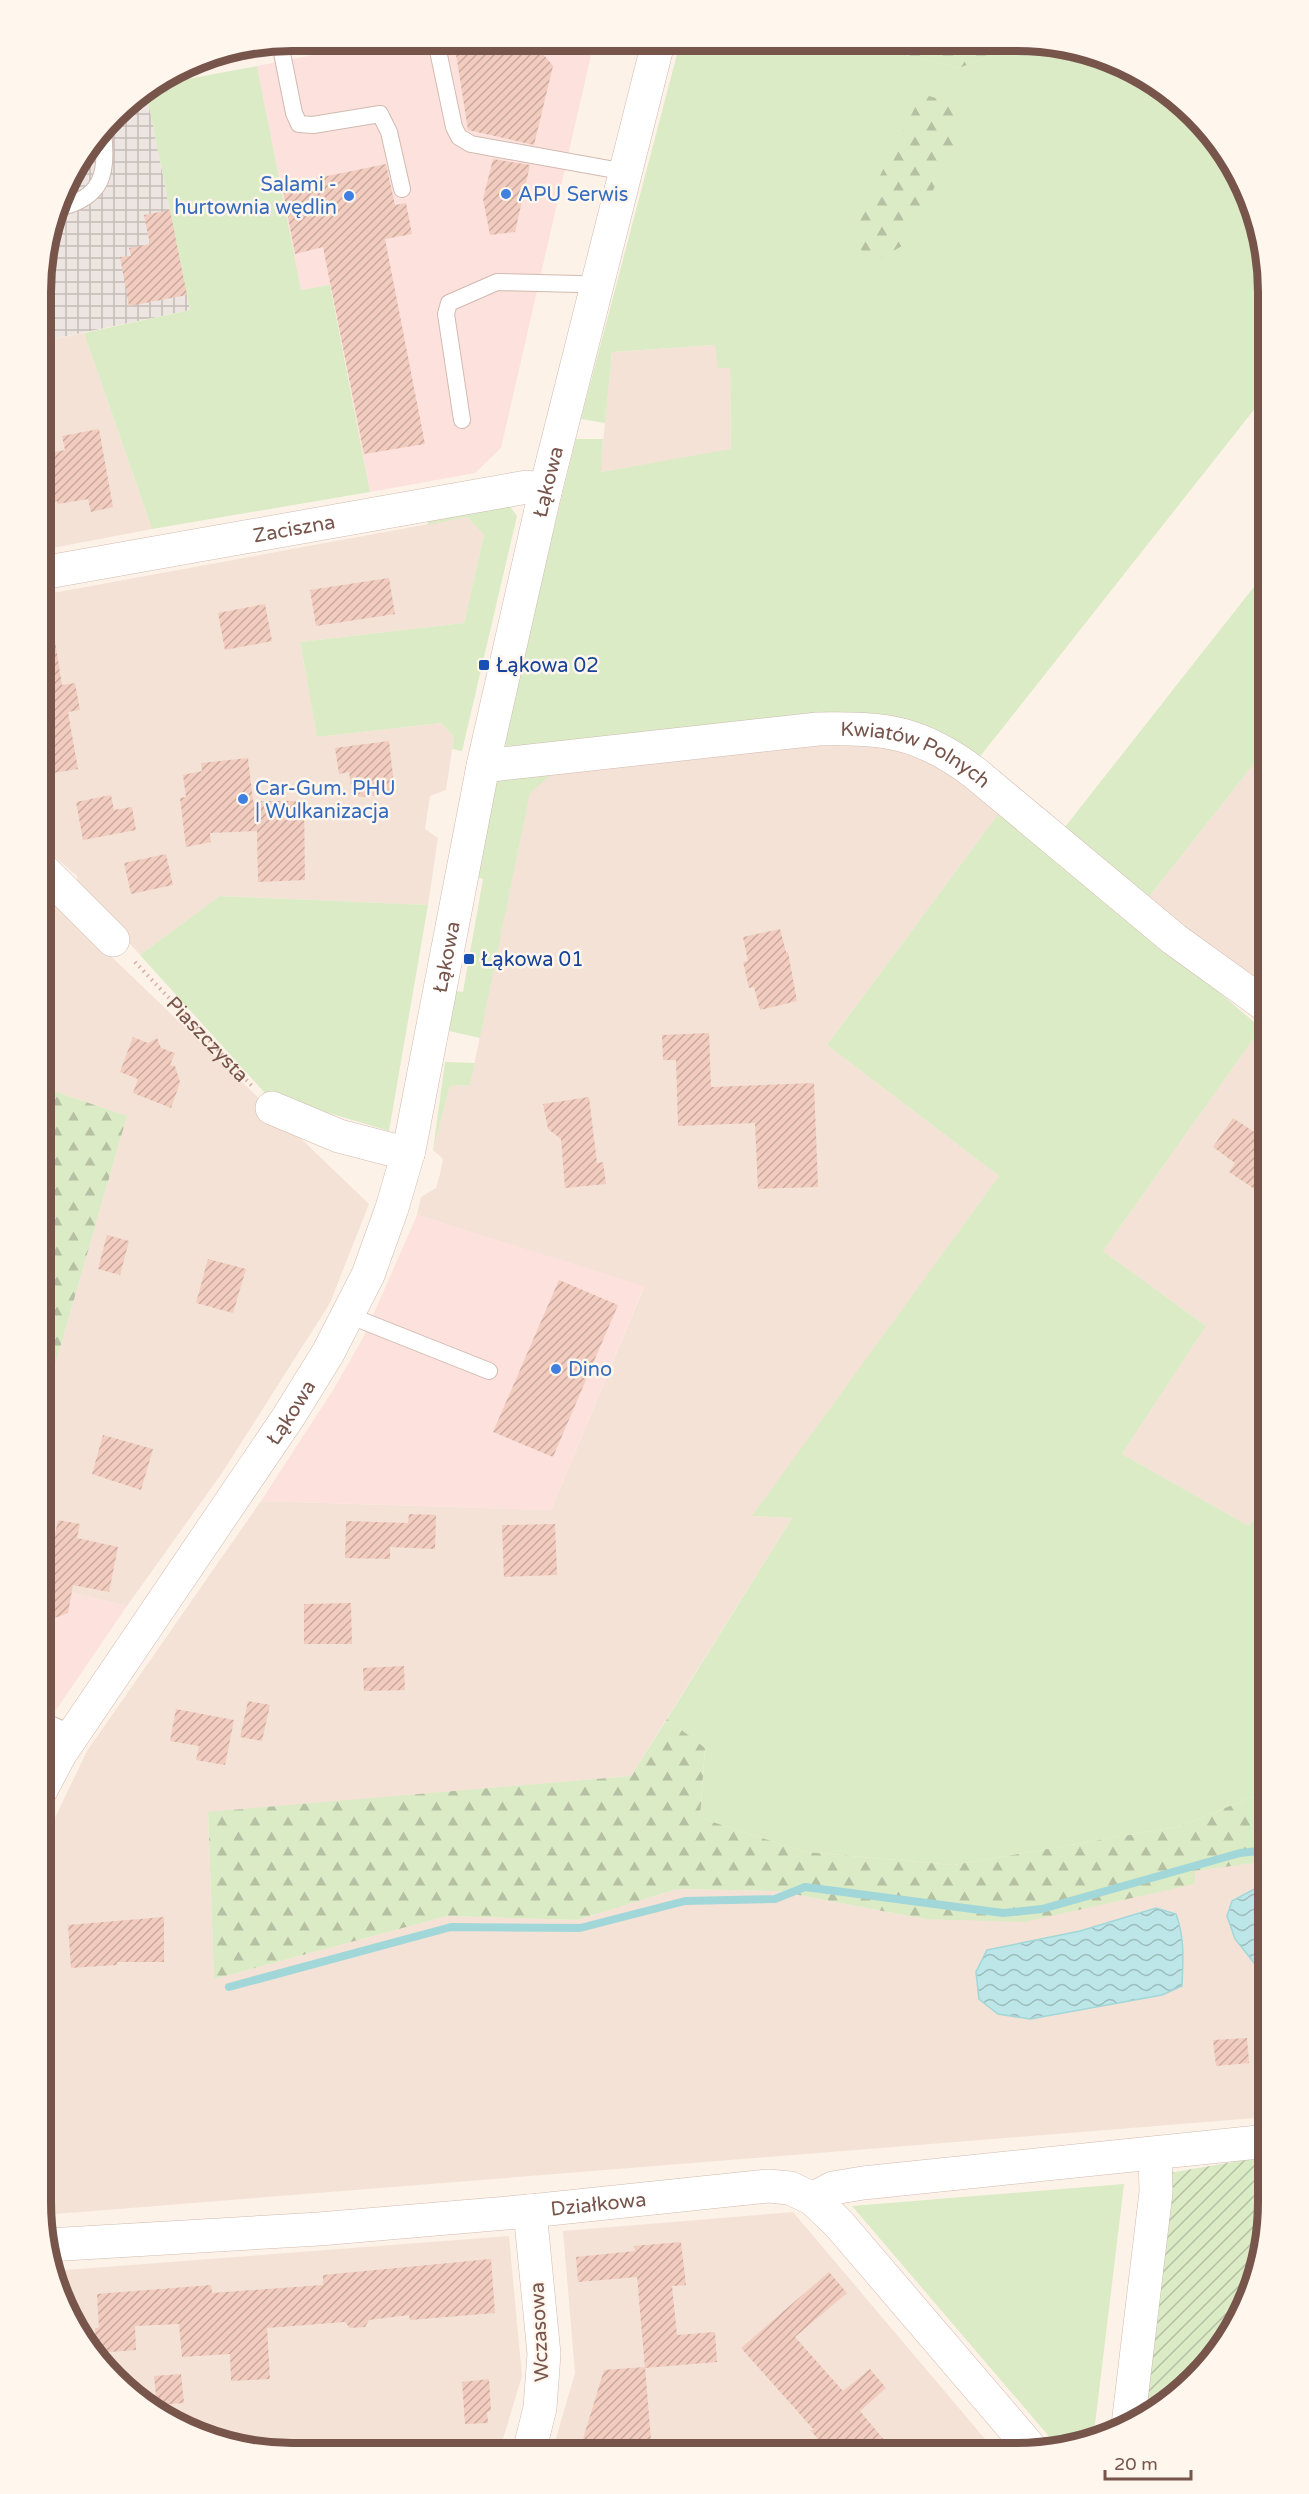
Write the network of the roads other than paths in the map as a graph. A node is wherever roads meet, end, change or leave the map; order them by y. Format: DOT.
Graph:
graph roads {
  1 [pos="438,51"];
  2 [pos="656,51"];
  3 [pos="282,52"];
  4 [pos="103,142"];
  5 [pos="626,172"];
  6 [pos="402,189"];
  7 [pos="68,203"];
  8 [pos="596,289"];
  9 [pos="462,420"];
  10 [pos="545,492"];
  11 [pos="51,571"];
  12 [pos="483,766"];
  13 [pos="51,878"];
  14 [pos="113,940"];
  15 [pos="1258,1000"];
  16 [pos="272,1108"];
  17 [pos="408,1154"];
  18 [pos="348,1315"];
  19 [pos="489,1371"];
  20 [pos="51,1724"];
  21 [pos="73,1734"];
  22 [pos="51,1772"];
  23 [pos="1258,2142"];
  24 [pos="1155,2154"];
  25 [pos="813,2199"];
  26 [pos="530,2211"];
  27 [pos="55,2245"];
  28 [pos="1129,2415"];
  29 [pos="1026,2442"];
  30 [pos="532,2443"];
  1 -- 5 [label="lane"];
  2 -- 5 [label="street, Łąkowa"];
  3 -- 6 [label="lane"];
  4 -- 7 [label="lane"];
  5 -- 8 [label="street, Łąkowa"];
  8 -- 9 [label="lane"];
  8 -- 10 [label="street, Łąkowa"];
  10 -- 11 [label="street, Zaciszna"];
  10 -- 12 [label="street, Łąkowa"];
  12 -- 15 [label="street, Kwiatów Polnych"];
  12 -- 17 [label="street, Łąkowa"];
  13 -- 14 [label="street"];
  16 -- 17 [label="street"];
  17 -- 18 [label="street, Łąkowa"];
  18 -- 19 [label="lane"];
  18 -- 21 [label="street, Łąkowa"];
  20 -- 21 [label="lane"];
  21 -- 22 [label="street, Łąkowa"];
  23 -- 24 [label="street"];
  24 -- 25 [label="street"];
  24 -- 28 [label="street"];
  25 -- 26 [label="street, Działkowa"];
  25 -- 29 [label="street, Działkowa"];
  26 -- 27 [label="street, Działkowa"];
  26 -- 30 [label="street, Wczasowa"];
}
